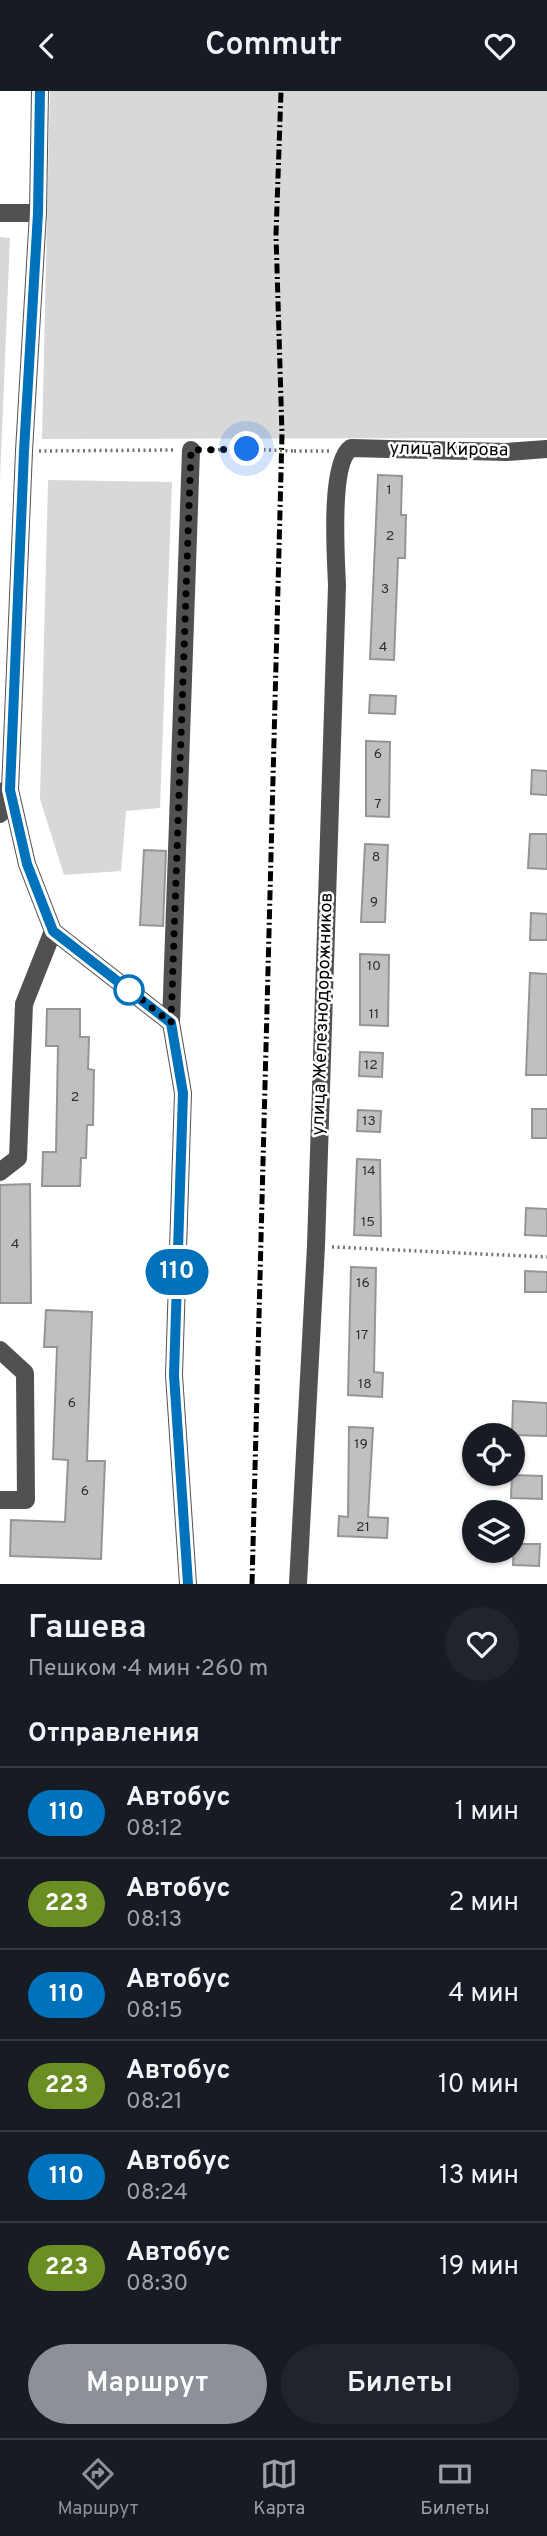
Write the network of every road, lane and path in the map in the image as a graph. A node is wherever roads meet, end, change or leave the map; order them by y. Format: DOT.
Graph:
graph roads {
  1 [pos="40,91"];
  2 [pos="0,212"];
  3 [pos="38,213"];
  4 [pos="547,449"];
  5 [pos="191,450"];
  6 [pos="343,450"];
  7 [pos="24,451"];
  8 [pos="5,789"];
  9 [pos="0,814"];
  10 [pos="53,931"];
  11 [pos="171,1023"];
  12 [pos="0,1172"];
  13 [pos="316,1246"];
  14 [pos="547,1257"];
  15 [pos="0,1350"];
  16 [pos="0,1500"];
  17 [pos="188,1584"];
  18 [pos="298,1584"];
  1 -- 3 [label="street"];
  2 -- 3 [label="street"];
  3 -- 7 [label="street"];
  4 -- 6 [label="street, улица Кирова"];
  5 -- 6 [label="path, bridge"];
  5 -- 7 [label="path"];
  5 -- 11 [label="street"];
  6 -- 13 [label="street, улица Железнодорожников"];
  7 -- 8 [label="street"];
  8 -- 9 [label="street"];
  8 -- 10 [label="street"];
  10 -- 11 [label="street"];
  10 -- 12 [label="street"];
  11 -- 17 [label="street"];
  13 -- 14 [label="path"];
  13 -- 18 [label="street, улица Железнодорожников"];
  15 -- 16 [label="street"];
}
